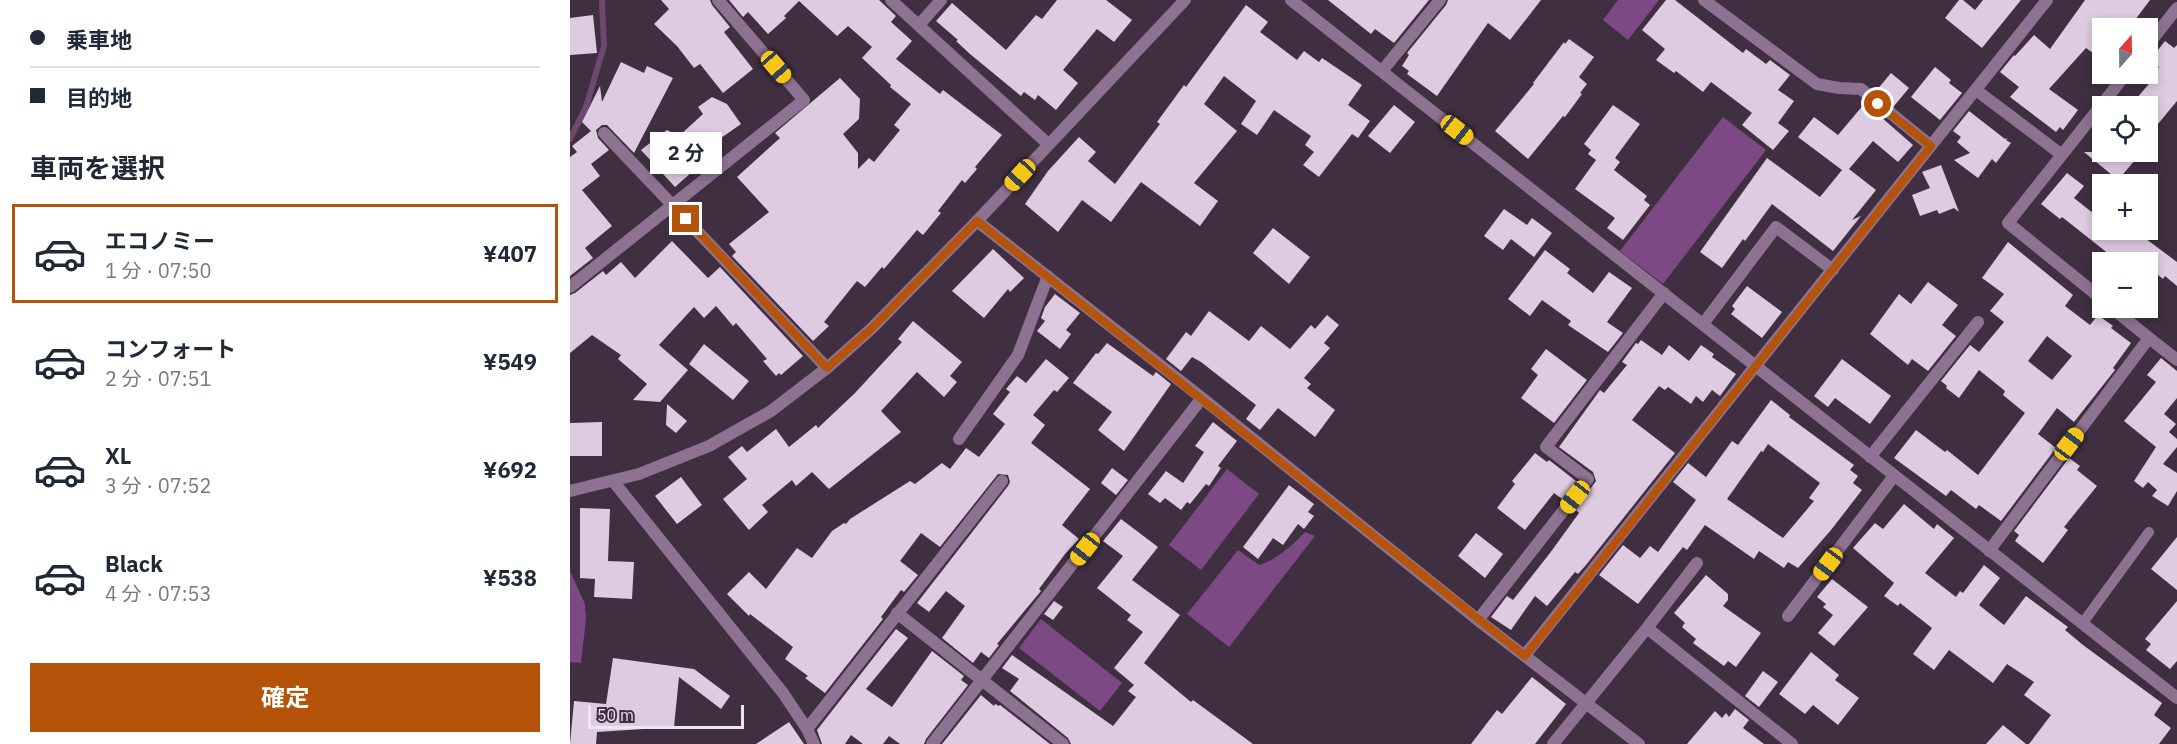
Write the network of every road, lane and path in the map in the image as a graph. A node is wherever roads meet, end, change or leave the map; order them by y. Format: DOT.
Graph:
graph roads {
  1 [pos="718,0"];
  2 [pos="891,0"];
  3 [pos="941,0"];
  4 [pos="1185,0"];
  5 [pos="1291,0"];
  6 [pos="1440,0"];
  7 [pos="1704,0"];
  8 [pos="2047,0"];
  9 [pos="2177,8"];
  10 [pos="919,25"];
  11 [pos="2158,32"];
  12 [pos="1382,71"];
  13 [pos="2118,84"];
  14 [pos="1976,90"];
  15 [pos="604,133"];
  16 [pos="1048,144"];
  17 [pos="1931,146"];
  18 [pos="2062,155"];
  19 [pos="674,206"];
  20 [pos="977,221"];
  21 [pos="1833,270"];
  22 [pos="1048,276"];
  23 [pos="570,287"];
  24 [pos="2092,291"];
  25 [pos="1664,293"];
  26 [pos="2124,318"];
  27 [pos="1978,322"];
  28 [pos="1703,324"];
  29 [pos="2149,338"];
  30 [pos="2177,360"];
  31 [pos="827,368"];
  32 [pos="1755,368"];
  33 [pos="1203,398"];
  34 [pos="959,439"];
  35 [pos="1870,457"];
  36 [pos="1894,476"];
  37 [pos="613,481"];
  38 [pos="1002,481"];
  39 [pos="570,491"];
  40 [pos="2149,532"];
  41 [pos="1989,551"];
  42 [pos="1698,563"];
  43 [pos="897,614"];
  44 [pos="1788,616"];
  45 [pos="1478,620"];
  46 [pos="2082,624"];
  47 [pos="1647,628"];
  48 [pos="1525,656"];
  49 [pos="982,681"];
  50 [pos="2175,692"];
  51 [pos="1586,702"];
  52 [pos="807,729"];
  53 [pos="814,744"];
  54 [pos="932,744"];
  55 [pos="1063,744"];
  56 [pos="1553,744"];
  57 [pos="1639,744"];
  58 [pos="1792,744"];
  1 -- 19 [label="street"];
  2 -- 10 [label="street"];
  3 -- 10 [label="street"];
  4 -- 16 [label="street"];
  5 -- 12 [label="street"];
  6 -- 12 [label="street"];
  7 -- 17 [label="street"];
  8 -- 14 [label="street"];
  9 -- 11 [label="street"];
  10 -- 16 [label="street"];
  12 -- 25 [label="street"];
  13 -- 18 [label="street"];
  14 -- 17 [label="street"];
  14 -- 18 [label="street"];
  15 -- 19 [label="street"];
  16 -- 20 [label="street"];
  17 -- 21 [label="street"];
  18 -- 24 [label="street"];
  19 -- 23 [label="street"];
  19 -- 31 [label="street"];
  20 -- 22 [label="street"];
  20 -- 31 [label="street"];
  21 -- 28 [label="street"];
  21 -- 32 [label="street"];
  22 -- 33 [label="street"];
  22 -- 34 [label="street"];
  25 -- 28 [label="street"];
  25 -- 45 [label="street"];
  26 -- 29 [label="street"];
  27 -- 35 [label="street"];
  28 -- 32 [label="street"];
  29 -- 30 [label="street"];
  29 -- 41 [label="street"];
  31 -- 37 [label="street"];
  32 -- 35 [label="street"];
  32 -- 48 [label="street"];
  33 -- 45 [label="street"];
  33 -- 49 [label="street"];
  35 -- 36 [label="street"];
  36 -- 41 [label="street"];
  36 -- 44 [label="street"];
  37 -- 39 [label="street"];
  37 -- 52 [label="street"];
  38 -- 43 [label="street"];
  40 -- 46 [label="lane"];
  41 -- 46 [label="street"];
  42 -- 47 [label="street"];
  43 -- 49 [label="street"];
  43 -- 52 [label="street"];
  45 -- 48 [label="street"];
  46 -- 50 [label="street"];
  47 -- 51 [label="street"];
  47 -- 58 [label="street"];
  48 -- 51 [label="street"];
  49 -- 54 [label="street"];
  49 -- 55 [label="street"];
  51 -- 56 [label="street"];
  51 -- 57 [label="street"];
  52 -- 53 [label="street"];
}
